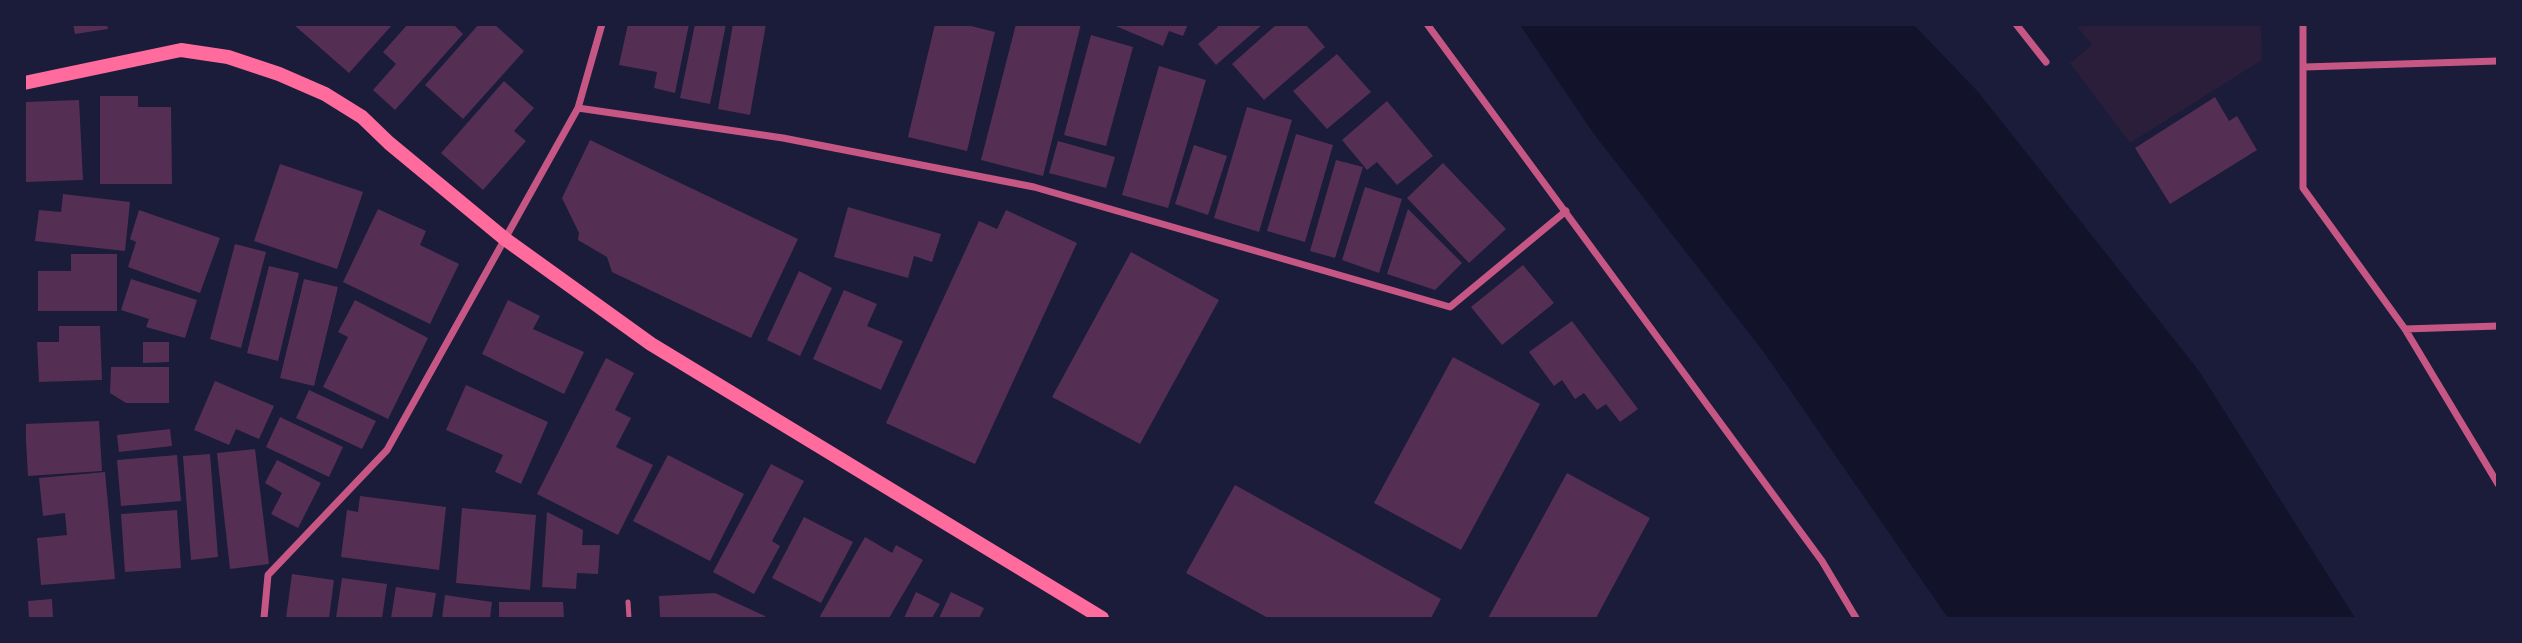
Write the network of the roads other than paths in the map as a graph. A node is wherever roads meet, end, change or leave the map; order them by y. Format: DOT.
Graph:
graph roads {
  1 [pos="602,24"];
  2 [pos="2016,24"];
  3 [pos="2303,24"];
  4 [pos="1430,25"];
  5 [pos="2497,61"];
  6 [pos="2046,62"];
  7 [pos="2304,67"];
  8 [pos="24,83"];
  9 [pos="578,108"];
  10 [pos="1566,212"];
  11 [pos="505,239"];
  12 [pos="2497,326"];
  13 [pos="2405,329"];
  14 [pos="2497,484"];
  15 [pos="628,602"];
  16 [pos="264,618"];
  17 [pos="628,618"];
  18 [pos="1102,618"];
  19 [pos="1856,618"];
  1 -- 9 [label="street"];
  2 -- 6 [label="street"];
  3 -- 7 [label="street"];
  4 -- 10 [label="street"];
  5 -- 7 [label="street"];
  7 -- 13 [label="street"];
  8 -- 11 [label="main road"];
  9 -- 10 [label="street"];
  9 -- 11 [label="street"];
  10 -- 19 [label="street"];
  11 -- 16 [label="street"];
  11 -- 18 [label="main road"];
  12 -- 13 [label="street"];
  13 -- 14 [label="street"];
  15 -- 17 [label="lane"];
}
